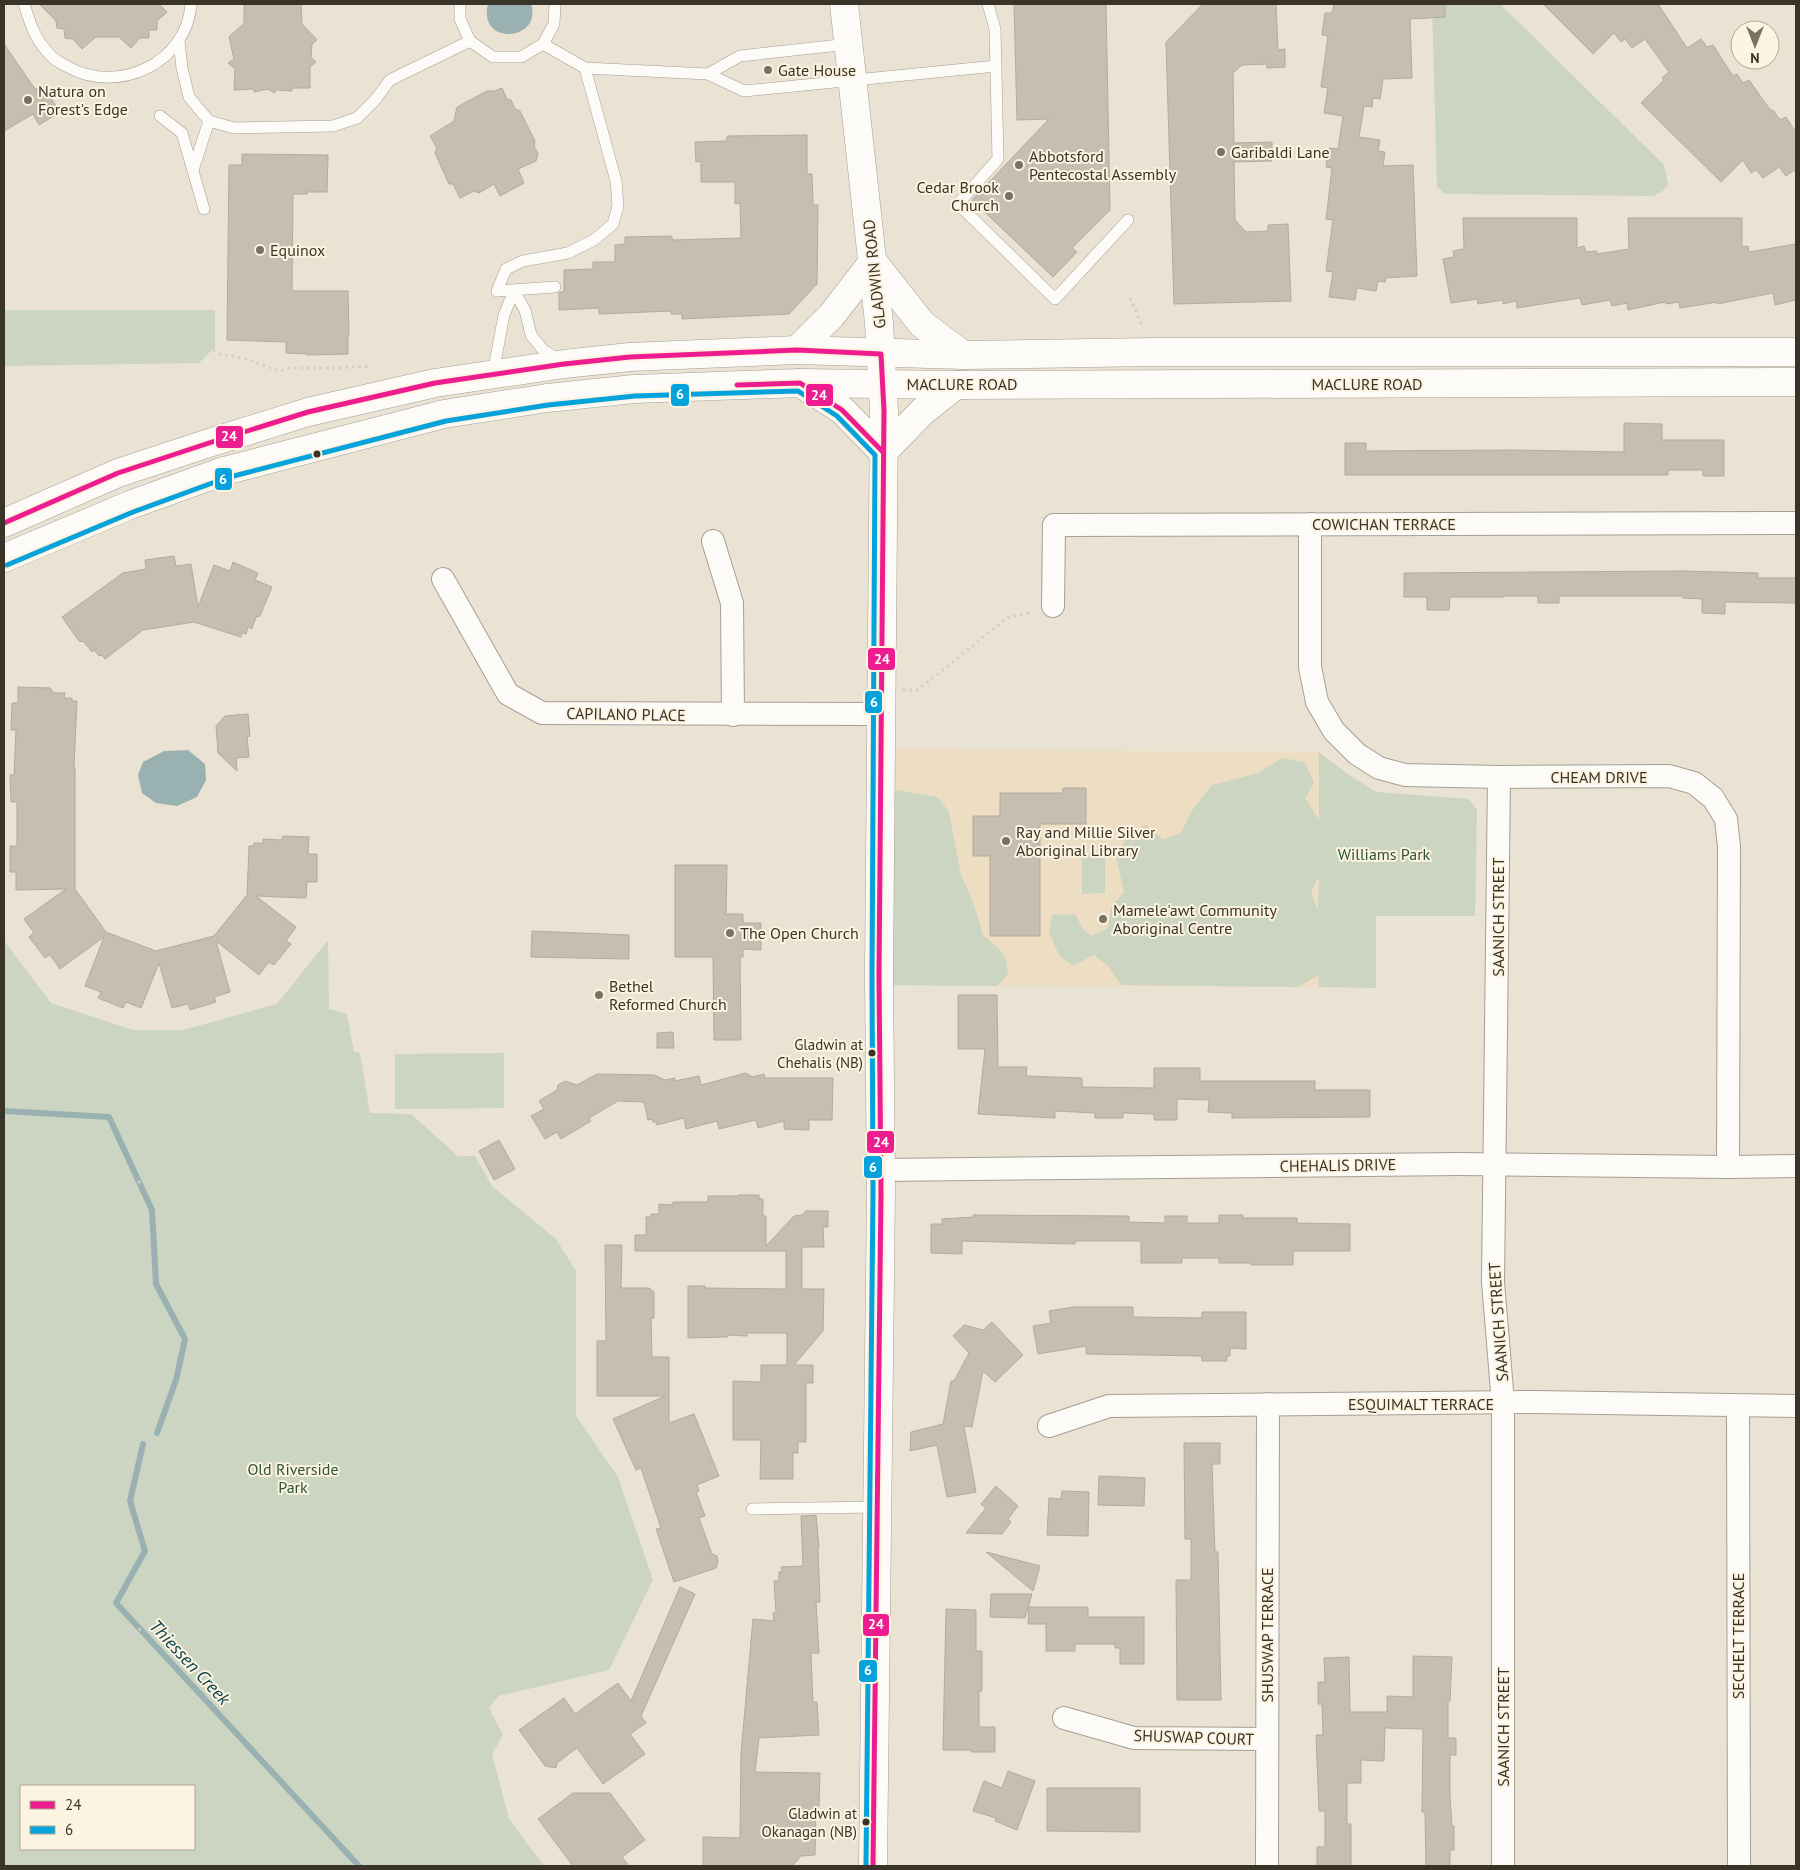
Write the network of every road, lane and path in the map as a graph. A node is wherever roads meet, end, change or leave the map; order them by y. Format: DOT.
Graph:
graph roads {
  1 [pos="24,4"];
  2 [pos="191,4"];
  3 [pos="460,4"];
  4 [pos="555,4"];
  5 [pos="844,4"];
  6 [pos="988,4"];
  7 [pos="179,41"];
  8 [pos="470,41"];
  9 [pos="543,44"];
  10 [pos="849,44"];
  11 [pos="996,66"];
  12 [pos="585,68"];
  13 [pos="708,74"];
  14 [pos="853,79"];
  15 [pos="160,116"];
  16 [pos="209,121"];
  17 [pos="193,170"];
  18 [pos="204,209"];
  19 [pos="1128,220"];
  20 [pos="873,262"];
  21 [pos="555,287"];
  22 [pos="514,291"];
  23 [pos="1130,298"];
  24 [pos="797,350"];
  25 [pos="1152,352"];
  26 [pos="1796,352"];
  27 [pos="881,354"];
  28 [pos="963,355"];
  29 [pos="4,357"];
  30 [pos="564,364"];
  31 [pos="372,366"];
  32 [pos="492,375"];
  33 [pos="1796,382"];
  34 [pos="800,383"];
  35 [pos="883,384"];
  36 [pos="956,385"];
  37 [pos="884,452"];
  38 [pos="4,523"];
  39 [pos="1796,523"];
  40 [pos="1310,524"];
  41 [pos="713,542"];
  42 [pos="4,558"];
  43 [pos="443,579"];
  44 [pos="1053,606"];
  45 [pos="882,702"];
  46 [pos="733,715"];
  47 [pos="1499,778"];
  48 [pos="4,1067"];
  49 [pos="341,1096"];
  50 [pos="170,1153"];
  51 [pos="1495,1165"];
  52 [pos="1796,1166"];
  53 [pos="1728,1167"];
  54 [pos="881,1170"];
  55 [pos="330,1183"];
  56 [pos="1503,1403"];
  57 [pos="1268,1404"];
  58 [pos="1738,1406"];
  59 [pos="1796,1406"];
  60 [pos="1049,1426"];
  61 [pos="877,1508"];
  62 [pos="752,1509"];
  63 [pos="224,1562"];
  64 [pos="1064,1718"];
  65 [pos="1267,1739"];
  66 [pos="47,1785"];
  67 [pos="45,1850"];
  68 [pos="52,1866"];
  69 [pos="873,1866"];
  70 [pos="1267,1866"];
  71 [pos="1503,1866"];
  72 [pos="1739,1866"];
  1 -- 7 [label="lane"];
  2 -- 7 [label="lane"];
  3 -- 8 [label="lane"];
  4 -- 9 [label="lane"];
  5 -- 10 [label="main road, GLADWIN ROAD"];
  6 -- 11 [label="lane"];
  7 -- 16 [label="lane"];
  8 -- 9 [label="lane"];
  8 -- 16 [label="lane"];
  9 -- 12 [label="lane"];
  10 -- 13 [label="lane"];
  10 -- 14 [label="main road, GLADWIN ROAD"];
  11 -- 14 [label="lane"];
  11 -- 19 [label="lane"];
  12 -- 13 [label="lane"];
  12 -- 22 [label="lane"];
  13 -- 14 [label="lane"];
  14 -- 20 [label="main road, GLADWIN ROAD"];
  15 -- 17 [label="lane"];
  16 -- 17 [label="lane"];
  17 -- 18 [label="lane"];
  20 -- 24 [label="main road"];
  20 -- 27 [label="main road, GLADWIN ROAD"];
  20 -- 28 [label="main road"];
  21 -- 22 [label="lane"];
  22 -- 30 [label="lane"];
  22 -- 32 [label="lane"];
  23 -- 25 [label="path"];
  24 -- 27 [label="main road, MACLURE ROAD"];
  24 -- 30 [label="main road, MACLURE ROAD"];
  25 -- 26 [label="main road, MACLURE ROAD"];
  25 -- 28 [label="main road, MACLURE ROAD"];
  27 -- 28 [label="main road, MACLURE ROAD"];
  27 -- 35 [label="main road, GLADWIN ROAD"];
  29 -- 31 [label="path"];
  30 -- 32 [label="main road, MACLURE ROAD"];
  32 -- 38 [label="main road, MACLURE ROAD"];
  33 -- 36 [label="main road, MACLURE ROAD"];
  34 -- 35 [label="main road, MACLURE ROAD"];
  34 -- 37 [label="main road"];
  34 -- 42 [label="main road, MACLURE ROAD"];
  35 -- 36 [label="main road, MACLURE ROAD"];
  35 -- 37 [label="main road, GLADWIN ROAD"];
  36 -- 37 [label="main road"];
  37 -- 45 [label="main road, GLADWIN ROAD"];
  39 -- 40 [label="street, COWICHAN TERRACE"];
  40 -- 44 [label="street, COWICHAN TERRACE"];
  40 -- 47 [label="street, CHEAM DRIVE"];
  41 -- 46 [label="street"];
  43 -- 46 [label="street, CAPILANO PLACE"];
  44 -- 45 [label="path"];
  45 -- 46 [label="street, CAPILANO PLACE"];
  45 -- 54 [label="main road, GLADWIN ROAD"];
  47 -- 51 [label="street, SAANICH STREET"];
  47 -- 53 [label="street, CHEAM DRIVE"];
  48 -- 50 [label="path"];
  49 -- 55 [label="path"];
  50 -- 55 [label="path"];
  50 -- 63 [label="path"];
  51 -- 53 [label="street, CHEHALIS DRIVE"];
  51 -- 54 [label="street, CHEHALIS DRIVE"];
  51 -- 56 [label="street, SAANICH STREET"];
  52 -- 53 [label="street, CHEHALIS DRIVE"];
  54 -- 61 [label="main road, GLADWIN ROAD"];
  55 -- 63 [label="path"];
  56 -- 57 [label="street, ESQUIMALT TERRACE"];
  56 -- 58 [label="street, ESQUIMALT TERRACE"];
  56 -- 71 [label="street, SAANICH STREET"];
  57 -- 60 [label="street, ESQUIMALT TERRACE"];
  57 -- 65 [label="street, SHUSWAP TERRACE"];
  58 -- 59 [label="street, ESQUIMALT TERRACE"];
  58 -- 72 [label="street, SECHELT TERRACE"];
  61 -- 62 [label="lane"];
  61 -- 69 [label="main road, GLADWIN ROAD"];
  63 -- 66 [label="path"];
  64 -- 65 [label="street, SHUSWAP COURT"];
  65 -- 70 [label="street, SHUSWAP TERRACE"];
  67 -- 68 [label="path"];
}
